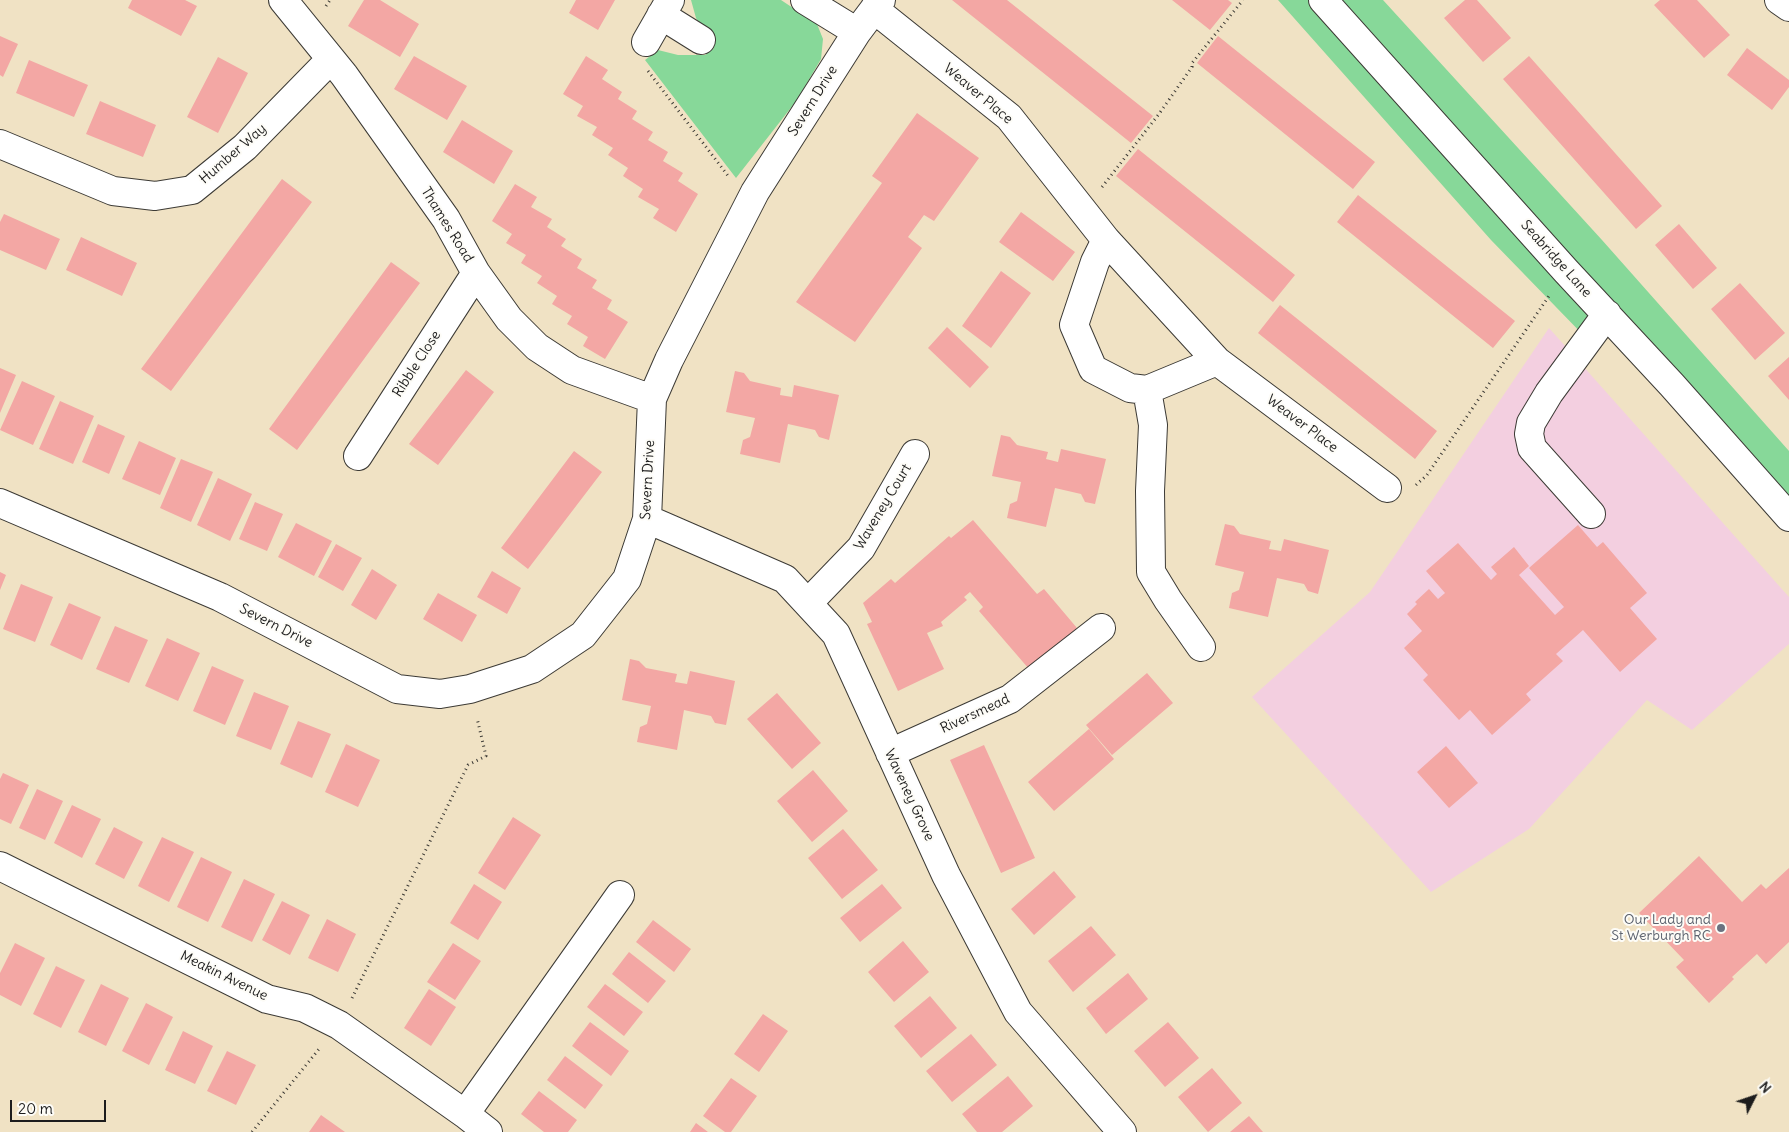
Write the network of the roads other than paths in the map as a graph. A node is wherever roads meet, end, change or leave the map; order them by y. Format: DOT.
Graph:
graph roads {
  1 [pos="283,0"];
  2 [pos="805,0"];
  3 [pos="1323,0"];
  4 [pos="1779,0"];
  5 [pos="878,4"];
  6 [pos="1789,7"];
  7 [pos="666,8"];
  8 [pos="857,32"];
  9 [pos="701,40"];
  10 [pos="646,42"];
  11 [pos="331,59"];
  12 [pos="0,144"];
  13 [pos="1106,240"];
  14 [pos="476,273"];
  15 [pos="1607,314"];
  16 [pos="1217,361"];
  17 [pos="1147,390"];
  18 [pos="652,399"];
  19 [pos="915,454"];
  20 [pos="358,456"];
  21 [pos="1386,488"];
  22 [pos="0,503"];
  23 [pos="1591,514"];
  24 [pos="1789,516"];
  25 [pos="648,519"];
  26 [pos="808,603"];
  27 [pos="1101,628"];
  28 [pos="1201,647"];
  29 [pos="890,753"];
  30 [pos="0,866"];
  31 [pos="620,895"];
  32 [pos="465,1114"];
  33 [pos="488,1132"];
  34 [pos="1122,1132"];
  1 -- 11 [label="street, Thames Road"];
  2 -- 8 [label="street"];
  3 -- 15 [label="street, Seabridge Lane"];
  4 -- 6 [label="street"];
  5 -- 8 [label="street, Severn Drive"];
  5 -- 13 [label="street, Weaver Place"];
  7 -- 9 [label="street"];
  7 -- 10 [label="street"];
  8 -- 18 [label="street, Severn Drive"];
  11 -- 12 [label="street, Humber Way"];
  11 -- 14 [label="street, Thames Road"];
  13 -- 16 [label="street, Weaver Place"];
  13 -- 17 [label="street"];
  14 -- 18 [label="street, Thames Road"];
  14 -- 20 [label="street, Ribble Close"];
  15 -- 23 [label="street"];
  15 -- 24 [label="street, Seabridge Lane"];
  16 -- 17 [label="street"];
  16 -- 21 [label="street, Weaver Place"];
  17 -- 28 [label="street"];
  18 -- 25 [label="street, Severn Drive"];
  19 -- 26 [label="street, Waveney Court"];
  22 -- 25 [label="street, Severn Drive"];
  25 -- 26 [label="street, Waveney Grove"];
  26 -- 29 [label="street, Waveney Grove"];
  27 -- 29 [label="street, Riversmead"];
  29 -- 34 [label="street, Waveney Grove"];
  30 -- 32 [label="street, Meakin Avenue"];
  31 -- 32 [label="street"];
  32 -- 33 [label="street, Meakin Avenue"];
}
